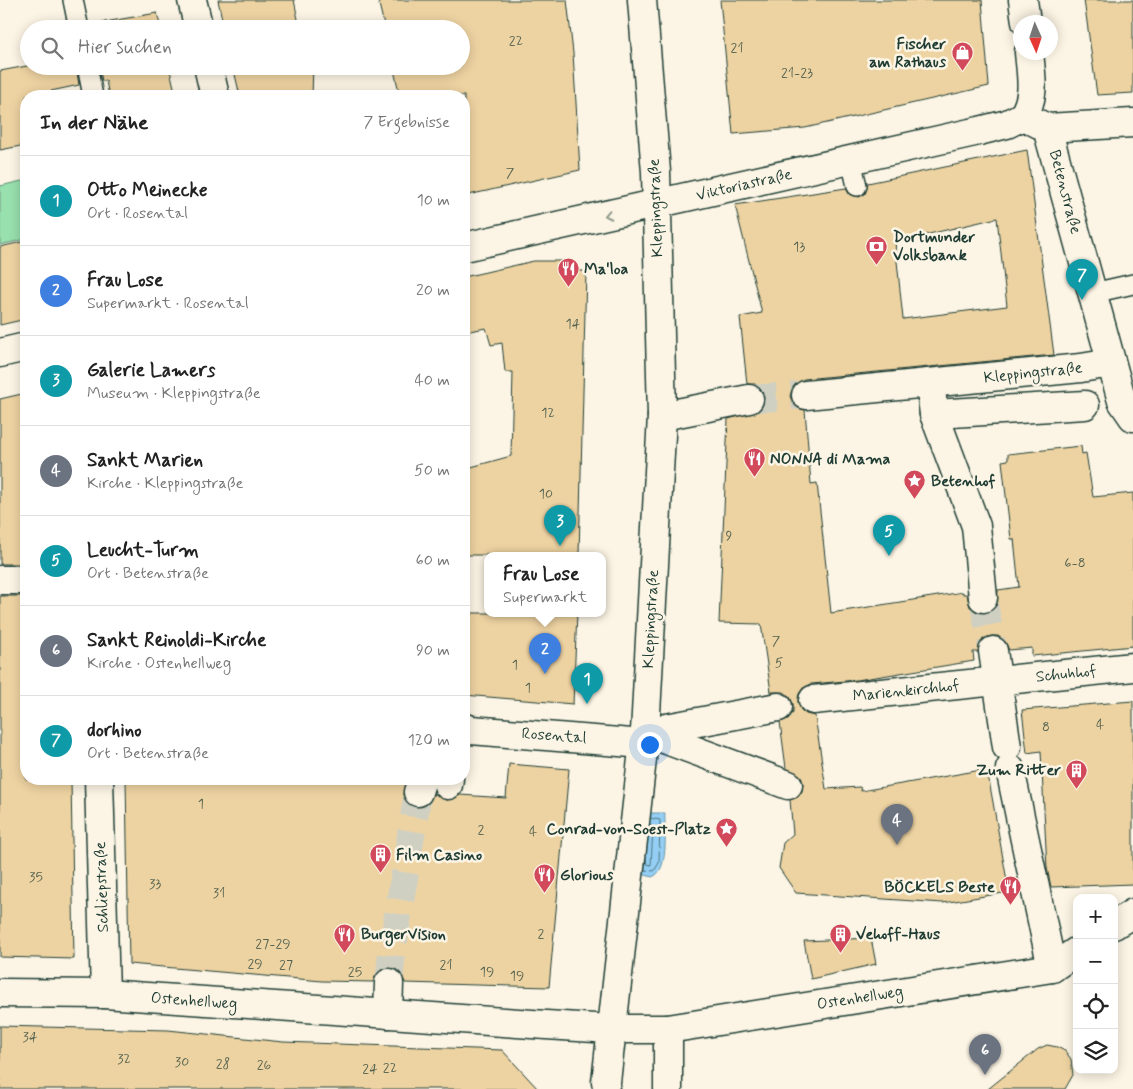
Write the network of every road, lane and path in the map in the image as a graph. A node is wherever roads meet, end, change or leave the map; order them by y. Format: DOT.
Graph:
graph roads {
  1 [pos="73,0"];
  2 [pos="192,0"];
  3 [pos="642,0"];
  4 [pos="1023,0"];
  5 [pos="1025,15"];
  6 [pos="77,20"];
  7 [pos="197,20"];
  8 [pos="1030,60"];
  9 [pos="89,75"];
  10 [pos="210,75"];
  11 [pos="92,90"];
  12 [pos="214,90"];
  13 [pos="1035,122"];
  14 [pos="1133,123"];
  15 [pos="656,205"];
  16 [pos="470,246"];
  17 [pos="1133,284"];
  18 [pos="1093,293"];
  19 [pos="20,348"];
  20 [pos="0,353"];
  21 [pos="1111,363"];
  22 [pos="930,382"];
  23 [pos="1001,391"];
  24 [pos="806,395"];
  25 [pos="749,399"];
  26 [pos="1128,409"];
  27 [pos="934,414"];
  28 [pos="662,416"];
  29 [pos="0,580"];
  30 [pos="20,580"];
  31 [pos="983,598"];
  32 [pos="993,651"];
  33 [pos="1133,667"];
  34 [pos="998,681"];
  35 [pos="813,700"];
  36 [pos="778,707"];
  37 [pos="470,730"];
  38 [pos="644,738"];
  39 [pos="99,785"];
  40 [pos="788,785"];
  41 [pos="1133,913"];
  42 [pos="1118,922"];
  43 [pos="1073,954"];
  44 [pos="1052,968"];
  45 [pos="389,983"];
  46 [pos="0,993"];
  47 [pos="105,994"];
  48 [pos="388,1014"];
  49 [pos="611,1029"];
  50 [pos="668,1029"];
  51 [pos="606,1082"];
  52 [pos="668,1089"];
  1 -- 6 [label="lane"];
  2 -- 7 [label="street"];
  3 -- 15 [label="street, Kleppingstraße"];
  4 -- 5 [label="street"];
  8 -- 13 [label="street"];
  9 -- 11 [label="lane"];
  10 -- 12 [label="street"];
  13 -- 14 [label="street, Viktoriastraße"];
  13 -- 15 [label="street, Viktoriastraße"];
  13 -- 18 [label="street, Betenstraße"];
  15 -- 16 [label="street, Viktoriastraße, one-way"];
  15 -- 28 [label="street, Kleppingstraße"];
  17 -- 18 [label="lane"];
  18 -- 21 [label="street, Betenstraße"];
  19 -- 20 [label="street"];
  21 -- 23 [label="street, Kleppingstraße"];
  21 -- 26 [label="street, Betenstraße"];
  22 -- 23 [label="street, Kleppingstraße"];
  22 -- 24 [label="street, Kleppingstraße"];
  22 -- 27 [label="street"];
  23 -- 26 [label="street, Betenstraße"];
  23 -- 27 [label="street, Betenstraße"];
  25 -- 28 [label="street"];
  27 -- 31 [label="street"];
  28 -- 38 [label="street, Kleppingstraße"];
  29 -- 30 [label="street"];
  32 -- 34 [label="street"];
  33 -- 34 [label="street, Schuhhof"];
  34 -- 35 [label="street, Marienkirchhof"];
  34 -- 44 [label="street"];
  36 -- 38 [label="street"];
  37 -- 38 [label="street, Rosental"];
  38 -- 40 [label="street"];
  38 -- 49 [label="street, Kleppingstraße"];
  39 -- 47 [label="street, Schliepstraße"];
  41 -- 42 [label="street"];
  43 -- 44 [label="street, Ostenhellweg"];
  44 -- 50 [label="street, Ostenhellweg"];
  45 -- 48 [label="street"];
  46 -- 47 [label="street, Ostenhellweg"];
  47 -- 48 [label="street, Ostenhellweg"];
  48 -- 49 [label="street, Ostenhellweg"];
  49 -- 50 [label="street, Ostenhellweg"];
  49 -- 51 [label="street"];
  50 -- 52 [label="street"];
}
